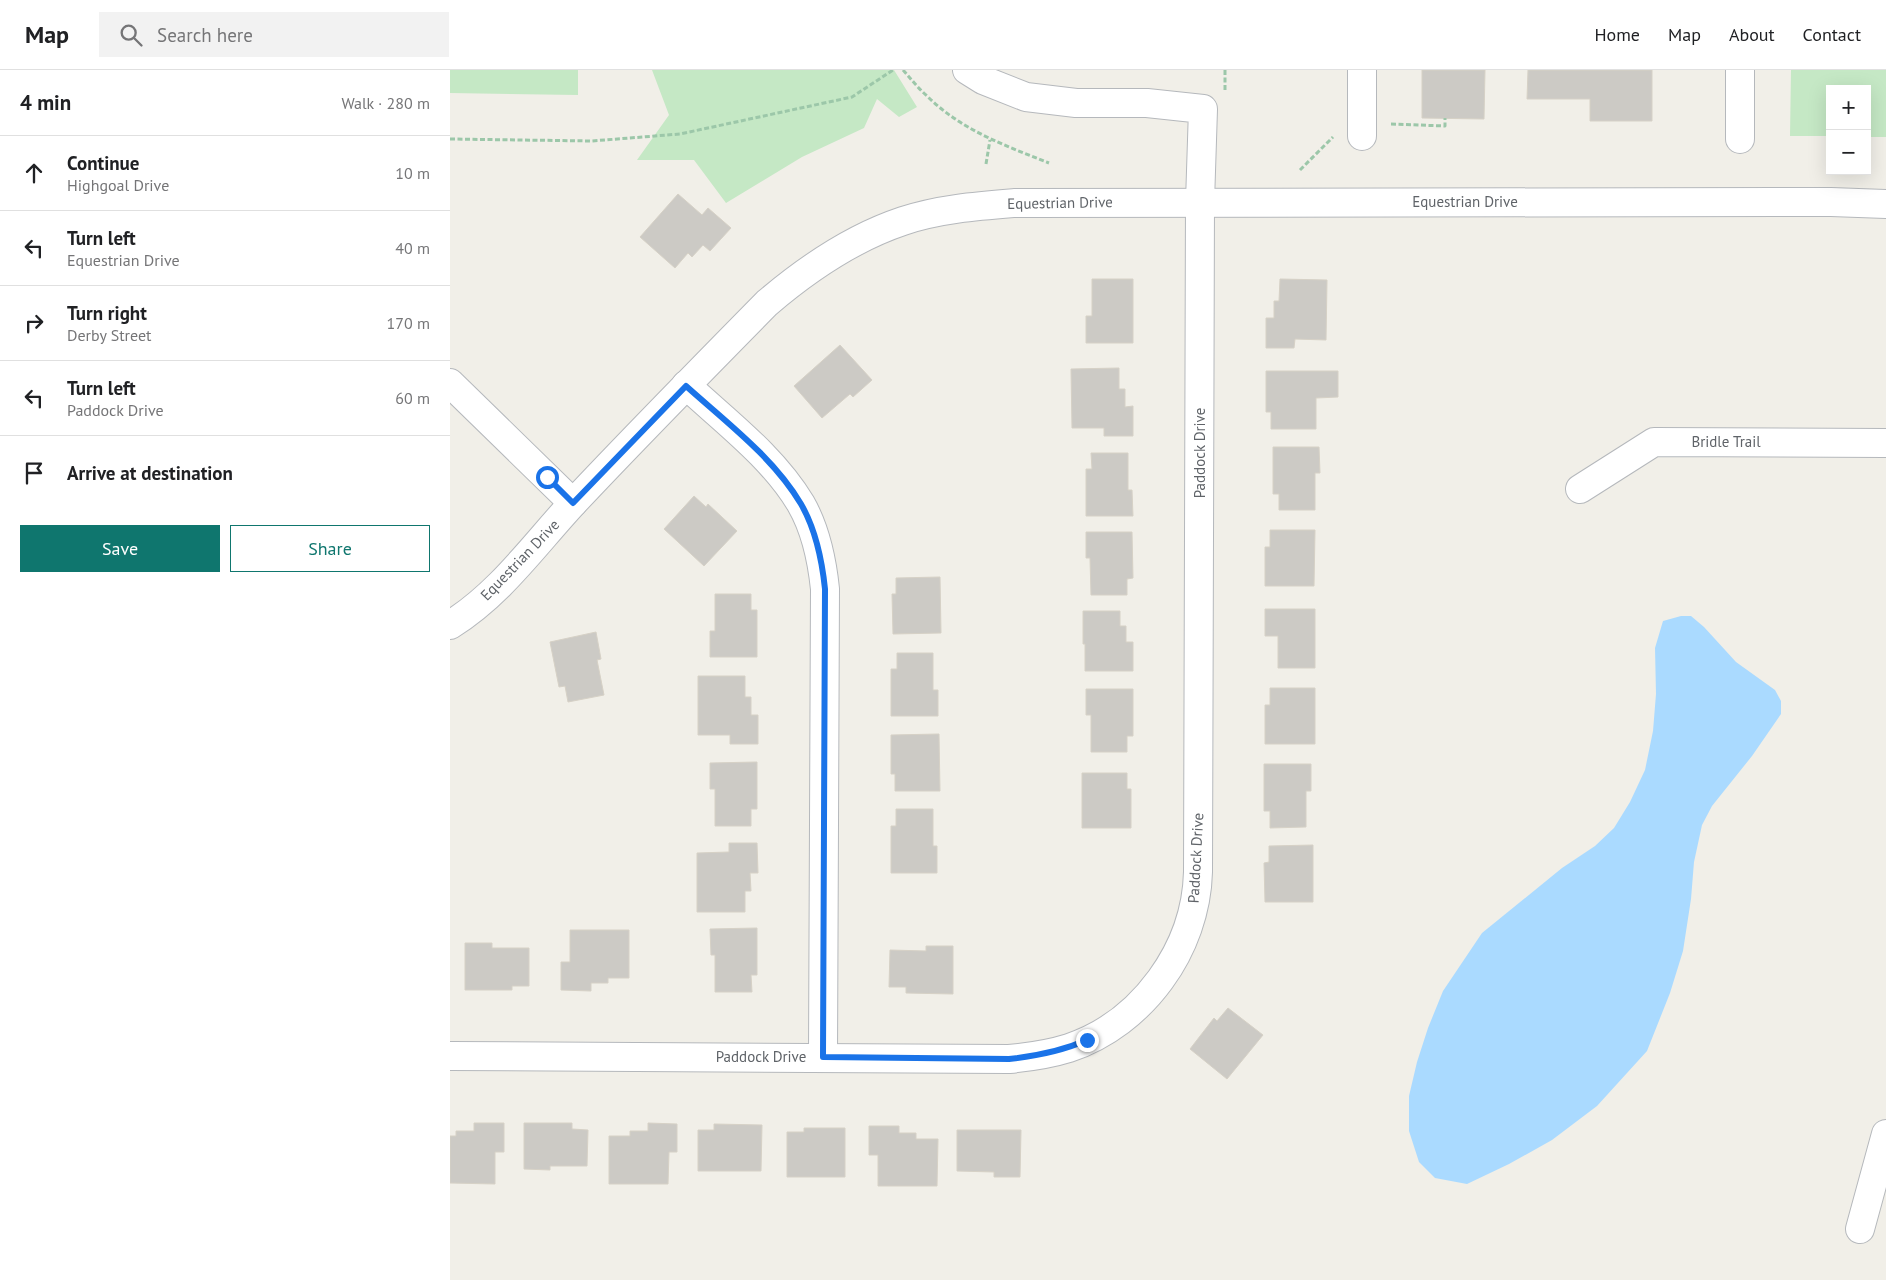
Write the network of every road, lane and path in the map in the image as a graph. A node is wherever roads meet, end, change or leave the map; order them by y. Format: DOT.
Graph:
graph roads {
  1 [pos="893,70"];
  2 [pos="903,70"];
  3 [pos="968,70"];
  4 [pos="1362,70"];
  5 [pos="1740,70"];
  6 [pos="1446,118"];
  7 [pos="1362,130"];
  8 [pos="450,139"];
  9 [pos="1740,139"];
  10 [pos="990,140"];
  11 [pos="1049,163"];
  12 [pos="986,164"];
  13 [pos="1300,170"];
  14 [pos="1200,202"];
  15 [pos="1886,204"];
  16 [pos="450,383"];
  17 [pos="686,386"];
  18 [pos="1886,443"];
  19 [pos="1580,489"];
  20 [pos="573,503"];
  21 [pos="450,625"];
  22 [pos="450,1056"];
  23 [pos="823,1057"];
  24 [pos="1886,1134"];
  25 [pos="1860,1229"];
  1 -- 8 [label="path"];
  2 -- 10 [label="path"];
  3 -- 14 [label="street, Paddock Drive"];
  4 -- 7 [label="street"];
  5 -- 9 [label="street"];
  6 -- 7 [label="path"];
  7 -- 13 [label="path"];
  10 -- 11 [label="path"];
  10 -- 12 [label="path"];
  14 -- 15 [label="street, Equestrian Drive"];
  14 -- 17 [label="street, Equestrian Drive"];
  14 -- 23 [label="street, Paddock Drive"];
  16 -- 20 [label="street"];
  17 -- 20 [label="street, Equestrian Drive"];
  17 -- 23 [label="street"];
  18 -- 19 [label="street, Bridle Trail"];
  20 -- 21 [label="street, Equestrian Drive"];
  22 -- 23 [label="street, Paddock Drive"];
  24 -- 25 [label="street"];
}
